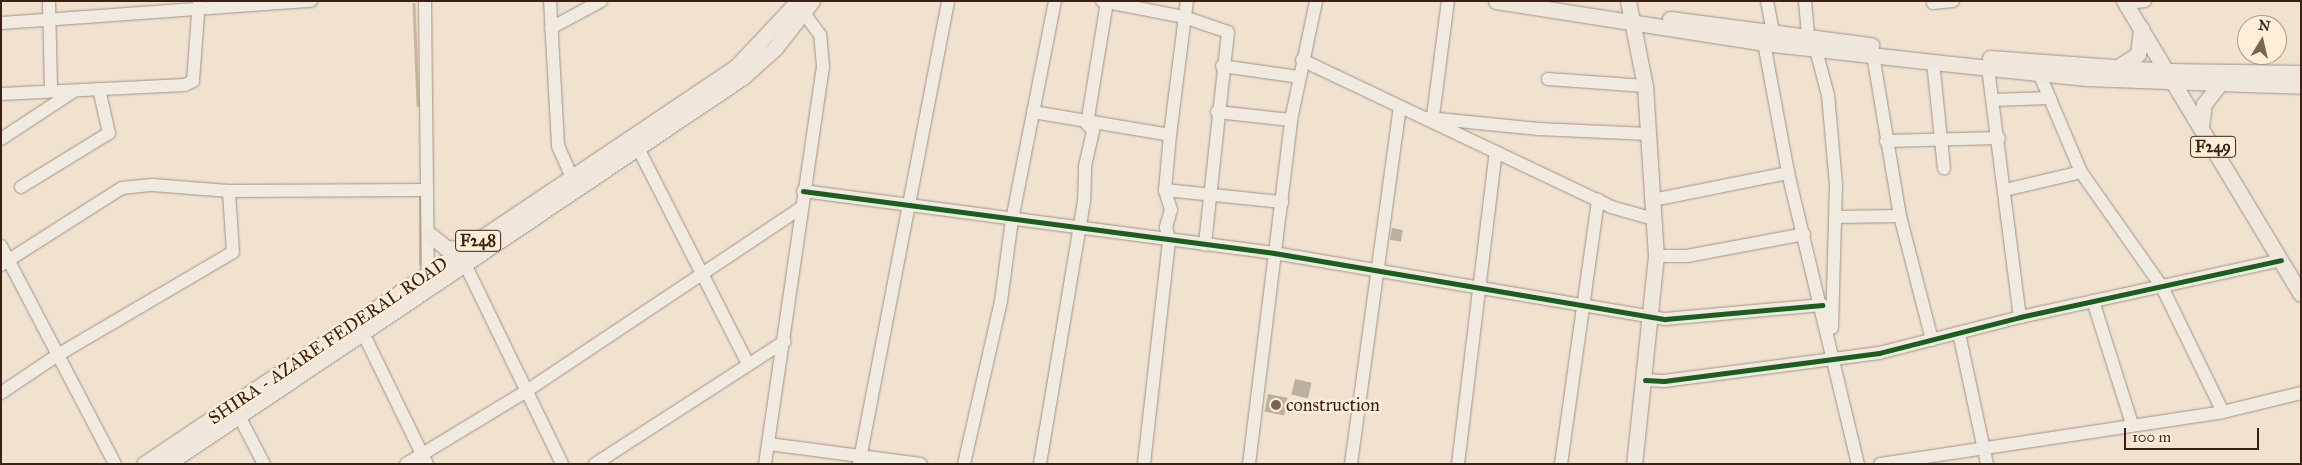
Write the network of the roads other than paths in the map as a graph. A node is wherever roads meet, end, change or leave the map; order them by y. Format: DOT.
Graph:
graph roads {
  1 [pos="50,1"];
  2 [pos="311,1"];
  3 [pos="425,1"];
  4 [pos="550,1"];
  5 [pos="601,1"];
  6 [pos="948,1"];
  7 [pos="1055,1"];
  8 [pos="1187,1"];
  9 [pos="1316,1"];
  10 [pos="1448,1"];
  11 [pos="1496,1"];
  12 [pos="1553,1"];
  13 [pos="1767,1"];
  14 [pos="1805,1"];
  15 [pos="1953,1"];
  16 [pos="2144,1"];
  17 [pos="1104,2"];
  18 [pos="1932,2"];
  19 [pos="2125,2"];
  20 [pos="802,5"];
  21 [pos="199,6"];
  22 [pos="1630,13"];
  23 [pos="1184,17"];
  24 [pos="50,20"];
  25 [pos="1,23"];
  26 [pos="551,28"];
  27 [pos="1663,28"];
  28 [pos="2140,28"];
  29 [pos="1808,37"];
  30 [pos="1769,38"];
  31 [pos="1637,49"];
  32 [pos="1816,50"];
  33 [pos="1873,55"];
  34 [pos="1302,60"];
  35 [pos="1933,62"];
  36 [pos="1222,66"];
  37 [pos="1988,68"];
  38 [pos="2118,68"];
  39 [pos="2039,73"];
  40 [pos="2301,73"];
  41 [pos="1298,78"];
  42 [pos="2172,78"];
  43 [pos="1548,79"];
  44 [pos="1645,86"];
  45 [pos="2218,86"];
  46 [pos="2301,86"];
  47 [pos="99,89"];
  48 [pos="76,90"];
  49 [pos="51,92"];
  50 [pos="1,94"];
  51 [pos="2050,98"];
  52 [pos="1993,100"];
  53 [pos="1400,108"];
  54 [pos="1033,112"];
  55 [pos="1217,112"];
  56 [pos="1429,118"];
  57 [pos="1291,120"];
  58 [pos="1087,124"];
  59 [pos="2201,127"];
  60 [pos="1649,134"];
  61 [pos="1170,135"];
  62 [pos="1999,138"];
  63 [pos="1,139"];
  64 [pos="1939,141"];
  65 [pos="1886,142"];
  66 [pos="638,148"];
  67 [pos="1496,152"];
  68 [pos="1944,168"];
  69 [pos="2081,172"];
  70 [pos="1788,173"];
  71 [pos="572,178"];
  72 [pos="21,187"];
  73 [pos="427,190"];
  74 [pos="1165,190"];
  75 [pos="2005,190"];
  76 [pos="229,191"];
  77 [pos="803,191"];
  78 [pos="1209,193"];
  79 [pos="1598,200"];
  80 [pos="1653,200"];
  81 [pos="1282,202"];
  82 [pos="908,206"];
  83 [pos="801,208"];
  84 [pos="1900,216"];
  85 [pos="1836,217"];
  86 [pos="1012,220"];
  87 [pos="1654,220"];
  88 [pos="1078,228"];
  89 [pos="429,234"];
  90 [pos="1804,234"];
  91 [pos="1169,240"];
  92 [pos="1205,245"];
  93 [pos="1,246"];
  94 [pos="1274,253"];
  95 [pos="1656,256"];
  96 [pos="465,257"];
  97 [pos="2281,260"];
  98 [pos="5,263"];
  99 [pos="1375,270"];
  100 [pos="701,271"];
  101 [pos="428,274"];
  102 [pos="1478,286"];
  103 [pos="2162,287"];
  104 [pos="2301,294"];
  105 [pos="2093,301"];
  106 [pos="1584,304"];
  107 [pos="1822,305"];
  108 [pos="1650,316"];
  109 [pos="2020,317"];
  110 [pos="363,333"];
  111 [pos="1959,333"];
  112 [pos="1932,340"];
  113 [pos="785,341"];
  114 [pos="1832,343"];
  115 [pos="56,356"];
  116 [pos="1836,361"];
  117 [pos="748,364"];
  118 [pos="1645,380"];
  119 [pos="525,392"];
  120 [pos="1,393"];
  121 [pos="2301,393"];
  122 [pos="2223,412"];
  123 [pos="238,416"];
  124 [pos="2132,424"];
  125 [pos="769,444"];
  126 [pos="1985,448"];
  127 [pos="424,458"];
  128 [pos="860,460"];
  129 [pos="115,464"];
  130 [pos="144,464"];
  131 [pos="167,464"];
  132 [pos="264,464"];
  133 [pos="406,464"];
  134 [pos="562,464"];
  135 [pos="594,464"];
  136 [pos="765,464"];
  137 [pos="920,464"];
  138 [pos="964,464"];
  139 [pos="1040,464"];
  140 [pos="1144,464"];
  141 [pos="1249,464"];
  142 [pos="1351,464"];
  143 [pos="1458,464"];
  144 [pos="1561,464"];
  145 [pos="1634,464"];
  146 [pos="1858,464"];
  147 [pos="1880,464"];
  148 [pos="1987,464"];
  1 -- 24 [label="street"];
  2 -- 21 [label="street"];
  3 -- 73 [label="street"];
  4 -- 26 [label="street"];
  5 -- 26 [label="street"];
  6 -- 82 [label="street"];
  7 -- 54 [label="street"];
  8 -- 23 [label="street"];
  9 -- 34 [label="street"];
  10 -- 56 [label="street"];
  11 -- 22 [label="main road"];
  12 -- 22 [label="main road"];
  13 -- 30 [label="street"];
  14 -- 29 [label="street"];
  15 -- 18 [label="street"];
  16 -- 19 [label="street"];
  17 -- 23 [label="street"];
  17 -- 58 [label="street"];
  19 -- 28 [label="main road, F249"];
  20 -- 66 [label="main road, SHIRA - AZARE FEDERAL ROAD / F248"];
  20 -- 71 [label="main road, SHIRA - AZARE FEDERAL ROAD / F248"];
  20 -- 77 [label="street"];
  21 -- 24 [label="street"];
  21 -- 47 [label="street"];
  22 -- 27 [label="main road"];
  22 -- 30 [label="main road"];
  22 -- 31 [label="main road"];
  23 -- 36 [label="street"];
  23 -- 61 [label="street"];
  24 -- 25 [label="street"];
  24 -- 49 [label="street"];
  26 -- 71 [label="street"];
  27 -- 30 [label="main road"];
  27 -- 31 [label="main road"];
  28 -- 38 [label="main road"];
  28 -- 42 [label="main road, F249"];
  29 -- 30 [label="main road"];
  29 -- 38 [label="main road"];
  30 -- 32 [label="main road"];
  30 -- 70 [label="street"];
  31 -- 44 [label="main road"];
  32 -- 33 [label="main road"];
  32 -- 85 [label="street"];
  33 -- 35 [label="main road"];
  33 -- 65 [label="street"];
  34 -- 41 [label="street"];
  34 -- 53 [label="street"];
  35 -- 37 [label="main road"];
  35 -- 64 [label="street"];
  36 -- 41 [label="street"];
  36 -- 55 [label="street"];
  37 -- 39 [label="main road"];
  37 -- 52 [label="street"];
  38 -- 42 [label="main road"];
  39 -- 42 [label="main road"];
  39 -- 51 [label="street"];
  40 -- 42 [label="main road"];
  41 -- 57 [label="street"];
  42 -- 45 [label="main road"];
  42 -- 59 [label="main road, F249"];
  43 -- 44 [label="street"];
  44 -- 60 [label="main road"];
  45 -- 46 [label="main road"];
  45 -- 59 [label="main road"];
  47 -- 48 [label="street"];
  47 -- 72 [label="street"];
  48 -- 49 [label="street"];
  48 -- 63 [label="street"];
  49 -- 50 [label="street"];
  51 -- 52 [label="street"];
  51 -- 69 [label="street"];
  52 -- 62 [label="street"];
  53 -- 56 [label="street"];
  53 -- 99 [label="street"];
  54 -- 58 [label="street"];
  54 -- 86 [label="street"];
  55 -- 57 [label="street"];
  55 -- 78 [label="street"];
  56 -- 60 [label="street"];
  56 -- 67 [label="street"];
  57 -- 81 [label="street"];
  58 -- 61 [label="street"];
  58 -- 88 [label="street"];
  59 -- 97 [label="main road, F249"];
  60 -- 80 [label="main road"];
  61 -- 74 [label="street"];
  62 -- 64 [label="street"];
  62 -- 75 [label="street"];
  64 -- 65 [label="street"];
  64 -- 68 [label="street"];
  65 -- 84 [label="street"];
  66 -- 96 [label="main road, SHIRA - AZARE FEDERAL ROAD / F248"];
  66 -- 100 [label="street"];
  67 -- 79 [label="street"];
  67 -- 102 [label="street"];
  69 -- 75 [label="street"];
  69 -- 103 [label="street"];
  70 -- 80 [label="street"];
  70 -- 90 [label="street"];
  71 -- 96 [label="main road, SHIRA - AZARE FEDERAL ROAD / F248"];
  73 -- 76 [label="street"];
  73 -- 89 [label="street"];
  74 -- 78 [label="street"];
  74 -- 91 [label="street"];
  75 -- 109 [label="street"];
  76 -- 98 [label="street"];
  76 -- 115 [label="street"];
  77 -- 82 [label="street"];
  77 -- 83 [label="street"];
  78 -- 81 [label="street"];
  78 -- 92 [label="street"];
  79 -- 87 [label="street"];
  79 -- 106 [label="street"];
  80 -- 87 [label="main road"];
  81 -- 94 [label="street"];
  82 -- 86 [label="street"];
  82 -- 128 [label="street"];
  83 -- 100 [label="street"];
  83 -- 113 [label="street"];
  84 -- 85 [label="street"];
  84 -- 112 [label="street"];
  85 -- 114 [label="street"];
  86 -- 88 [label="street"];
  86 -- 138 [label="street"];
  87 -- 95 [label="main road"];
  88 -- 91 [label="street"];
  88 -- 139 [label="street"];
  89 -- 96 [label="main road"];
  89 -- 101 [label="street"];
  90 -- 95 [label="street"];
  90 -- 107 [label="street"];
  91 -- 92 [label="street"];
  91 -- 140 [label="street"];
  92 -- 94 [label="street"];
  93 -- 98 [label="street"];
  94 -- 99 [label="street"];
  94 -- 141 [label="street"];
  95 -- 108 [label="main road"];
  96 -- 101 [label="main road, SHIRA - AZARE FEDERAL ROAD / F248"];
  96 -- 110 [label="main road, SHIRA - AZARE FEDERAL ROAD / F248"];
  96 -- 119 [label="street"];
  97 -- 103 [label="street"];
  97 -- 104 [label="main road, F249"];
  98 -- 115 [label="street"];
  99 -- 102 [label="street"];
  99 -- 142 [label="street"];
  100 -- 117 [label="street"];
  100 -- 119 [label="street"];
  101 -- 130 [label="main road, SHIRA - AZARE FEDERAL ROAD / F248"];
  102 -- 106 [label="street"];
  102 -- 143 [label="street"];
  103 -- 105 [label="street"];
  103 -- 122 [label="street"];
  105 -- 109 [label="street"];
  105 -- 124 [label="street"];
  106 -- 108 [label="street"];
  106 -- 144 [label="street"];
  107 -- 108 [label="street"];
  107 -- 114 [label="street"];
  108 -- 118 [label="main road"];
  109 -- 111 [label="street"];
  110 -- 123 [label="main road, SHIRA - AZARE FEDERAL ROAD / F248"];
  110 -- 127 [label="street"];
  111 -- 112 [label="street"];
  111 -- 126 [label="street"];
  112 -- 116 [label="street"];
  113 -- 117 [label="street"];
  113 -- 125 [label="street"];
  114 -- 116 [label="street"];
  115 -- 120 [label="street"];
  115 -- 129 [label="street"];
  116 -- 118 [label="street"];
  116 -- 146 [label="street"];
  117 -- 135 [label="street"];
  118 -- 145 [label="main road"];
  119 -- 127 [label="street"];
  119 -- 134 [label="street"];
  121 -- 122 [label="street"];
  122 -- 124 [label="street"];
  123 -- 131 [label="main road, SHIRA - AZARE FEDERAL ROAD / F248"];
  123 -- 132 [label="street"];
  124 -- 126 [label="street"];
  125 -- 128 [label="street"];
  125 -- 136 [label="street"];
  126 -- 147 [label="street"];
  126 -- 148 [label="street"];
  127 -- 133 [label="street"];
  128 -- 137 [label="street"];
}
